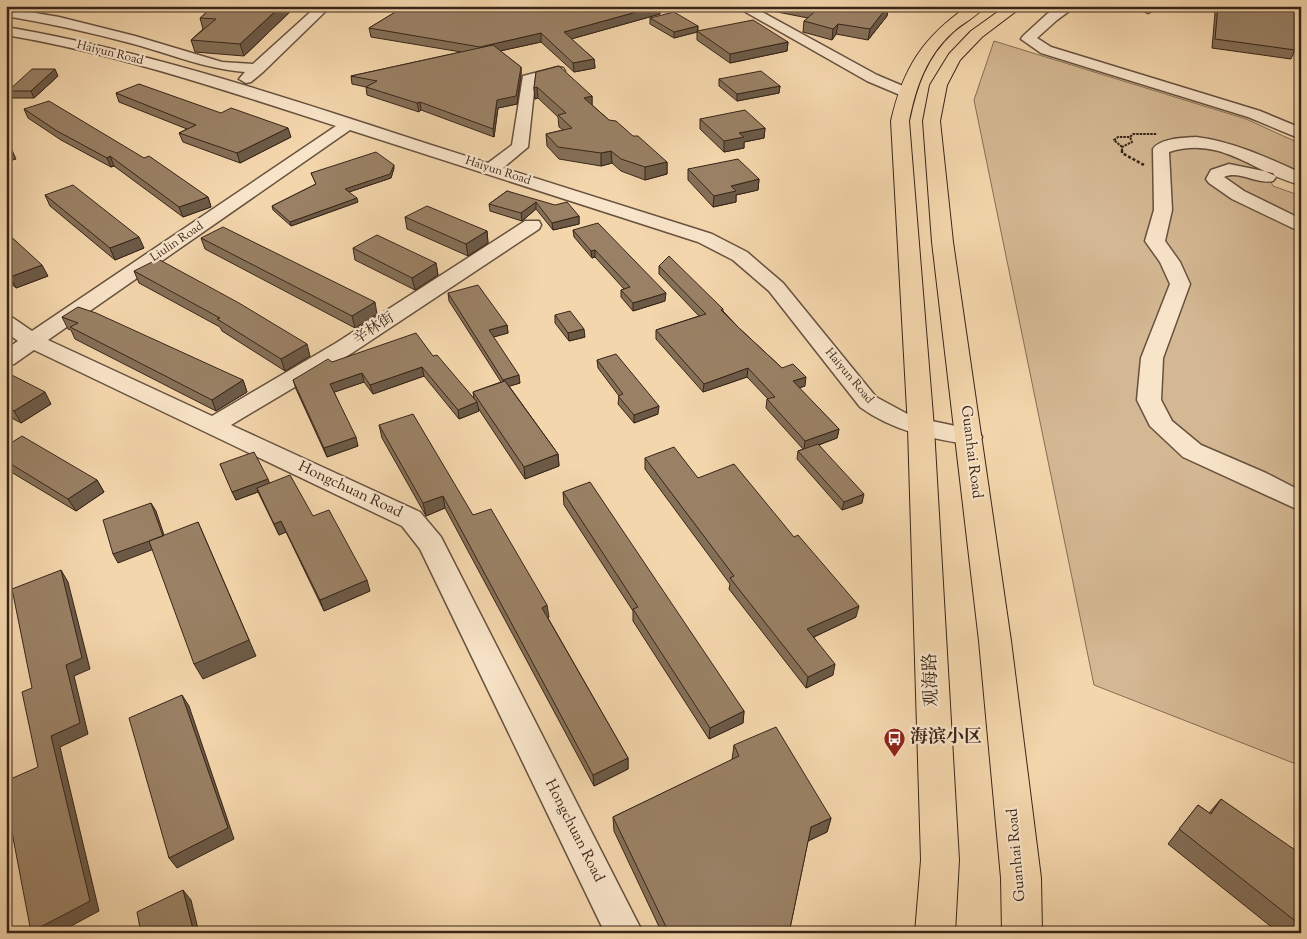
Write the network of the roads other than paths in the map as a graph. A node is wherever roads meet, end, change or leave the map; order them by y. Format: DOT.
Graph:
graph roads {
  1 [pos="325,6"];
  2 [pos="741,6"];
  3 [pos="978,6"];
  4 [pos="1016,6"];
  5 [pos="1070,6"];
  6 [pos="6,12"];
  7 [pos="6,31"];
  8 [pos="258,69"];
  9 [pos="558,71"];
  10 [pos="235,88"];
  11 [pos="905,92"];
  12 [pos="349,124"];
  13 [pos="1301,134"];
  14 [pos="491,169"];
  15 [pos="1301,180"];
  16 [pos="1301,187"];
  17 [pos="532,225"];
  18 [pos="1301,226"];
  19 [pos="6,322"];
  20 [pos="32,341"];
  21 [pos="6,359"];
  22 [pos="212,426"];
  23 [pos="921,428"];
  24 [pos="970,437"];
  25 [pos="1301,502"];
  26 [pos="625,933"];
  27 [pos="935,933"];
  28 [pos="1022,933"];
  1 -- 8 [label="street"];
  2 -- 11 [label="street"];
  3 -- 11 [label="main road"];
  4 -- 24 [label="main road, Guanhai Road"];
  5 -- 13 [label="street"];
  6 -- 8 [label="street"];
  7 -- 10 [label="street, Haiyun Road"];
  8 -- 10 [label="street"];
  9 -- 14 [label="street"];
  10 -- 12 [label="street, Haiyun Road"];
  11 -- 23 [label="main road"];
  12 -- 14 [label="street, Haiyun Road"];
  12 -- 20 [label="street, Liulin Road"];
  14 -- 23 [label="street, Haiyun Road"];
  15 -- 25 [label="street"];
  16 -- 18 [label="street"];
  17 -- 22 [label="street, 辛林街"];
  19 -- 20 [label="street, Hongchuan Road"];
  20 -- 21 [label="street, Liulin Road"];
  20 -- 22 [label="street, Hongchuan Road"];
  22 -- 26 [label="street, Hongchuan Road"];
  23 -- 24 [label="street, Haiyun Road"];
  23 -- 27 [label="main road, 观海路"];
  24 -- 28 [label="main road, Guanhai Road"];
}
